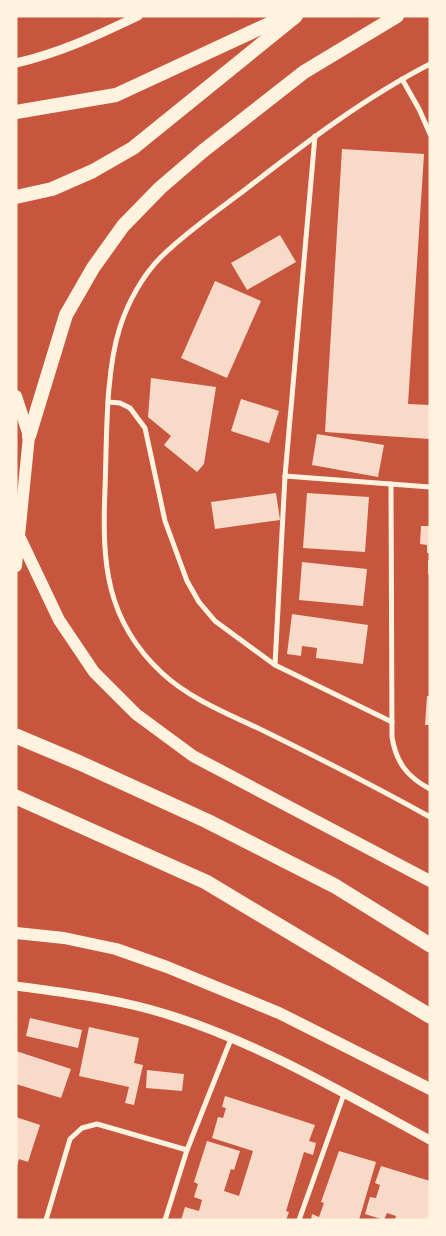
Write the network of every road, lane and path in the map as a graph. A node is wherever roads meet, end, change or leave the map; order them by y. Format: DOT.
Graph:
graph roads {
  1 [pos="138,16"];
  2 [pos="286,16"];
  3 [pos="296,16"];
  4 [pos="397,16"];
  5 [pos="16,62"];
  6 [pos="430,64"];
  7 [pos="402,79"];
  8 [pos="16,112"];
  9 [pos="430,134"];
  10 [pos="315,136"];
  11 [pos="16,197"];
  12 [pos="16,396"];
  13 [pos="108,402"];
  14 [pos="29,436"];
  15 [pos="285,476"];
  16 [pos="391,484"];
  17 [pos="430,487"];
  18 [pos="20,538"];
  19 [pos="16,566"];
  20 [pos="275,665"];
  21 [pos="392,722"];
  22 [pos="16,736"];
  23 [pos="430,789"];
  24 [pos="16,797"];
  25 [pos="430,817"];
  26 [pos="430,881"];
  27 [pos="16,932"];
  28 [pos="430,945"];
  29 [pos="16,986"];
  30 [pos="430,1016"];
  31 [pos="231,1040"];
  32 [pos="430,1089"];
  33 [pos="344,1094"];
  34 [pos="430,1140"];
  35 [pos="187,1150"];
  36 [pos="46,1220"];
  37 [pos="165,1220"];
  38 [pos="299,1220"];
  1 -- 5 [label="street"];
  2 -- 8 [label="highway"];
  3 -- 11 [label="highway"];
  4 -- 14 [label="highway"];
  6 -- 7 [label="street"];
  7 -- 9 [label="street"];
  7 -- 10 [label="street"];
  10 -- 13 [label="street"];
  10 -- 15 [label="street"];
  12 -- 14 [label="main road"];
  13 -- 20 [label="street"];
  13 -- 25 [label="street"];
  14 -- 18 [label="main road"];
  15 -- 16 [label="street"];
  15 -- 20 [label="street"];
  16 -- 17 [label="street"];
  16 -- 21 [label="street"];
  18 -- 19 [label="main road"];
  18 -- 26 [label="main road"];
  20 -- 21 [label="street"];
  21 -- 23 [label="street"];
  22 -- 28 [label="highway"];
  24 -- 30 [label="highway"];
  27 -- 32 [label="main road"];
  29 -- 31 [label="street"];
  31 -- 33 [label="street"];
  31 -- 35 [label="street"];
  33 -- 34 [label="street"];
  33 -- 38 [label="street"];
  35 -- 36 [label="street"];
  35 -- 37 [label="street"];
}
